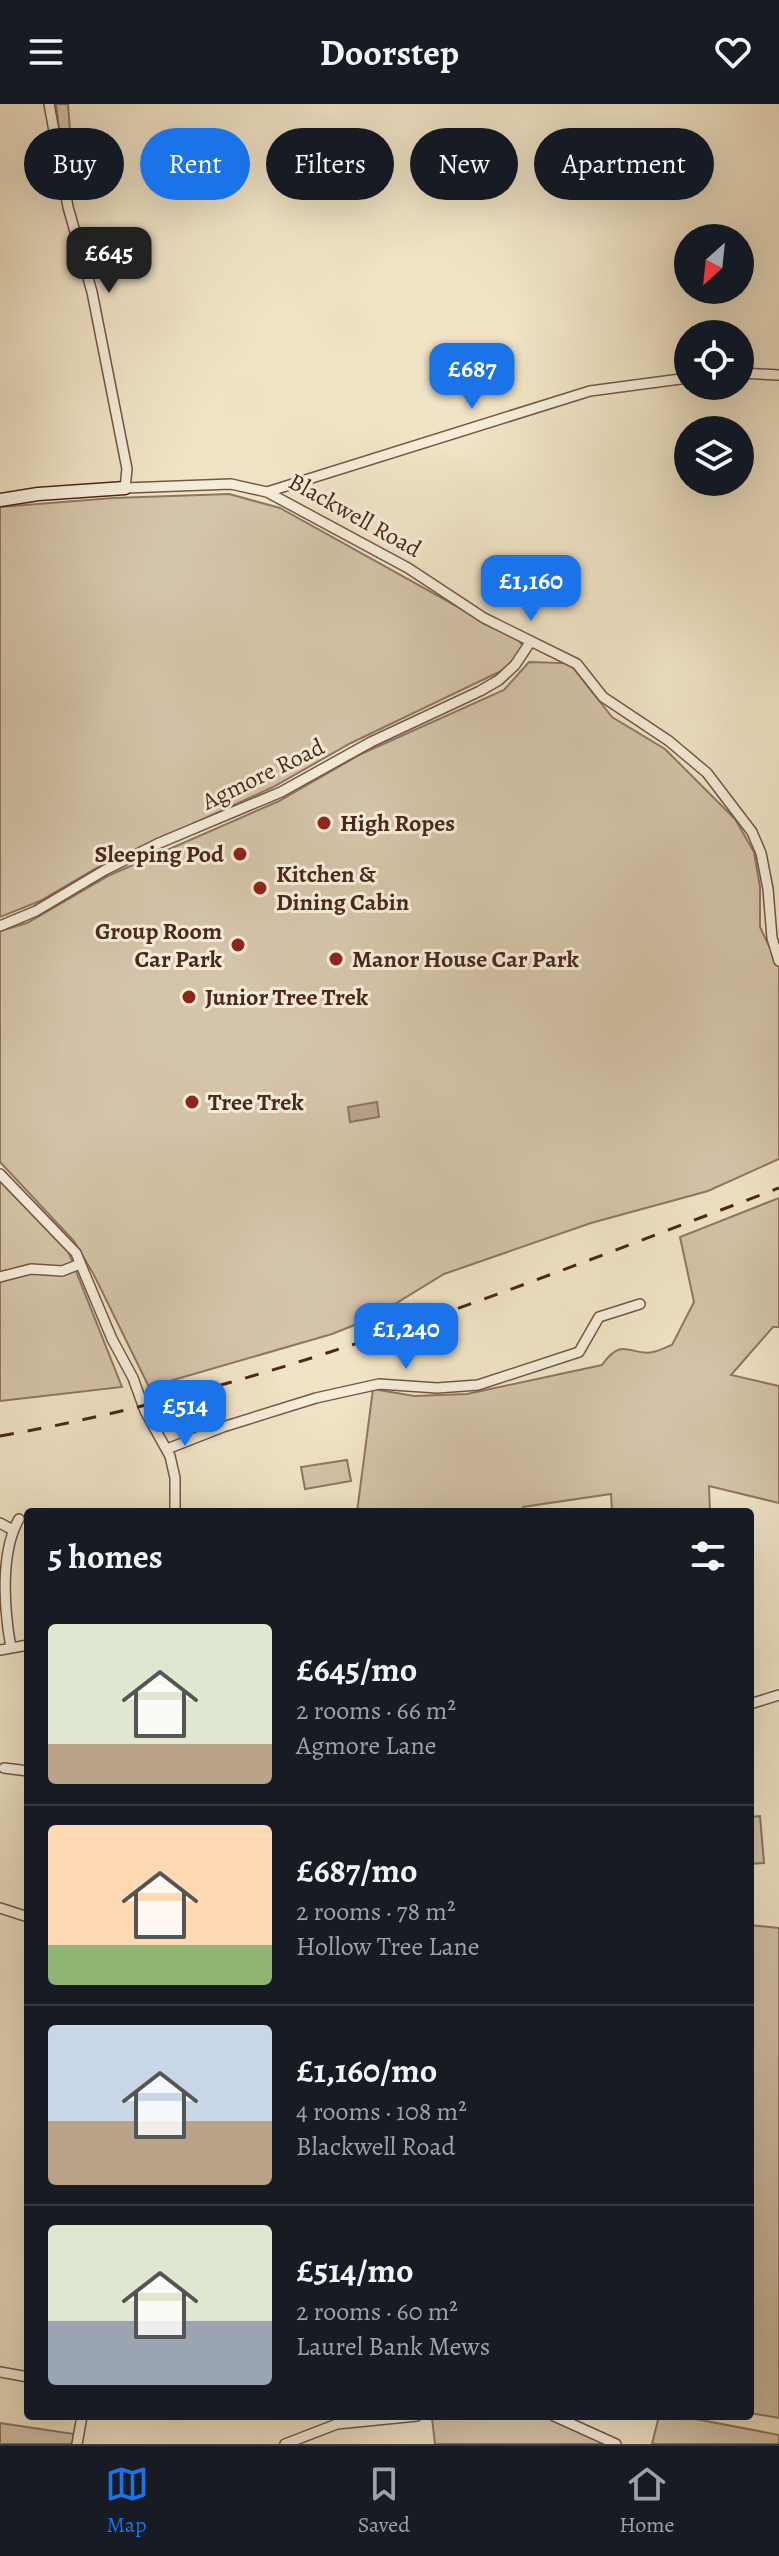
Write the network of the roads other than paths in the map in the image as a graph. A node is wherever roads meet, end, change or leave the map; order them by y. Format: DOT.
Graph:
graph roads {
  1 [pos="49,104"];
  2 [pos="754,374"];
  3 [pos="779,375"];
  4 [pos="674,380"];
  5 [pos="125,488"];
  6 [pos="267,492"];
  7 [pos="0,500"];
  8 [pos="531,641"];
  9 [pos="0,926"];
  10 [pos="779,961"];
  11 [pos="0,1174"];
  12 [pos="80,1264"];
  13 [pos="0,1277"];
  14 [pos="640,1304"];
  15 [pos="167,1449"];
  16 [pos="175,1508"];
  17 [pos="19,1519"];
  18 [pos="0,1523"];
  19 [pos="11,1529"];
  20 [pos="24,1646"];
  21 [pos="11,1648"];
  22 [pos="0,1650"];
  23 [pos="779,1695"];
  24 [pos="754,1703"];
  25 [pos="4,1768"];
  26 [pos="24,1770"];
  27 [pos="0,1908"];
  28 [pos="24,1916"];
  29 [pos="0,2372"];
  30 [pos="24,2376"];
  31 [pos="81,2420"];
  32 [pos="377,2420"];
  33 [pos="563,2420"];
  34 [pos="77,2444"];
  35 [pos="285,2444"];
  36 [pos="616,2444"];
  1 -- 5 [label="street"];
  2 -- 3 [label="street"];
  4 -- 6 [label="street"];
  5 -- 6 [label="street, Blackwell Road"];
  5 -- 7 [label="street, Blackwell Road"];
  6 -- 8 [label="street, Blackwell Road"];
  8 -- 9 [label="street, Agmore Road"];
  8 -- 10 [label="street, Blackwell Road"];
  11 -- 12 [label="street"];
  12 -- 13 [label="street"];
  12 -- 15 [label="street"];
  14 -- 15 [label="street"];
  15 -- 16 [label="street"];
  17 -- 19 [label="street"];
  18 -- 19 [label="street"];
  19 -- 21 [label="street"];
  20 -- 21 [label="street"];
  21 -- 22 [label="street"];
  23 -- 24 [label="street"];
  25 -- 26 [label="street"];
  27 -- 28 [label="street"];
  29 -- 30 [label="street"];
  31 -- 34 [label="street"];
  32 -- 35 [label="street"];
  33 -- 36 [label="street"];
}
